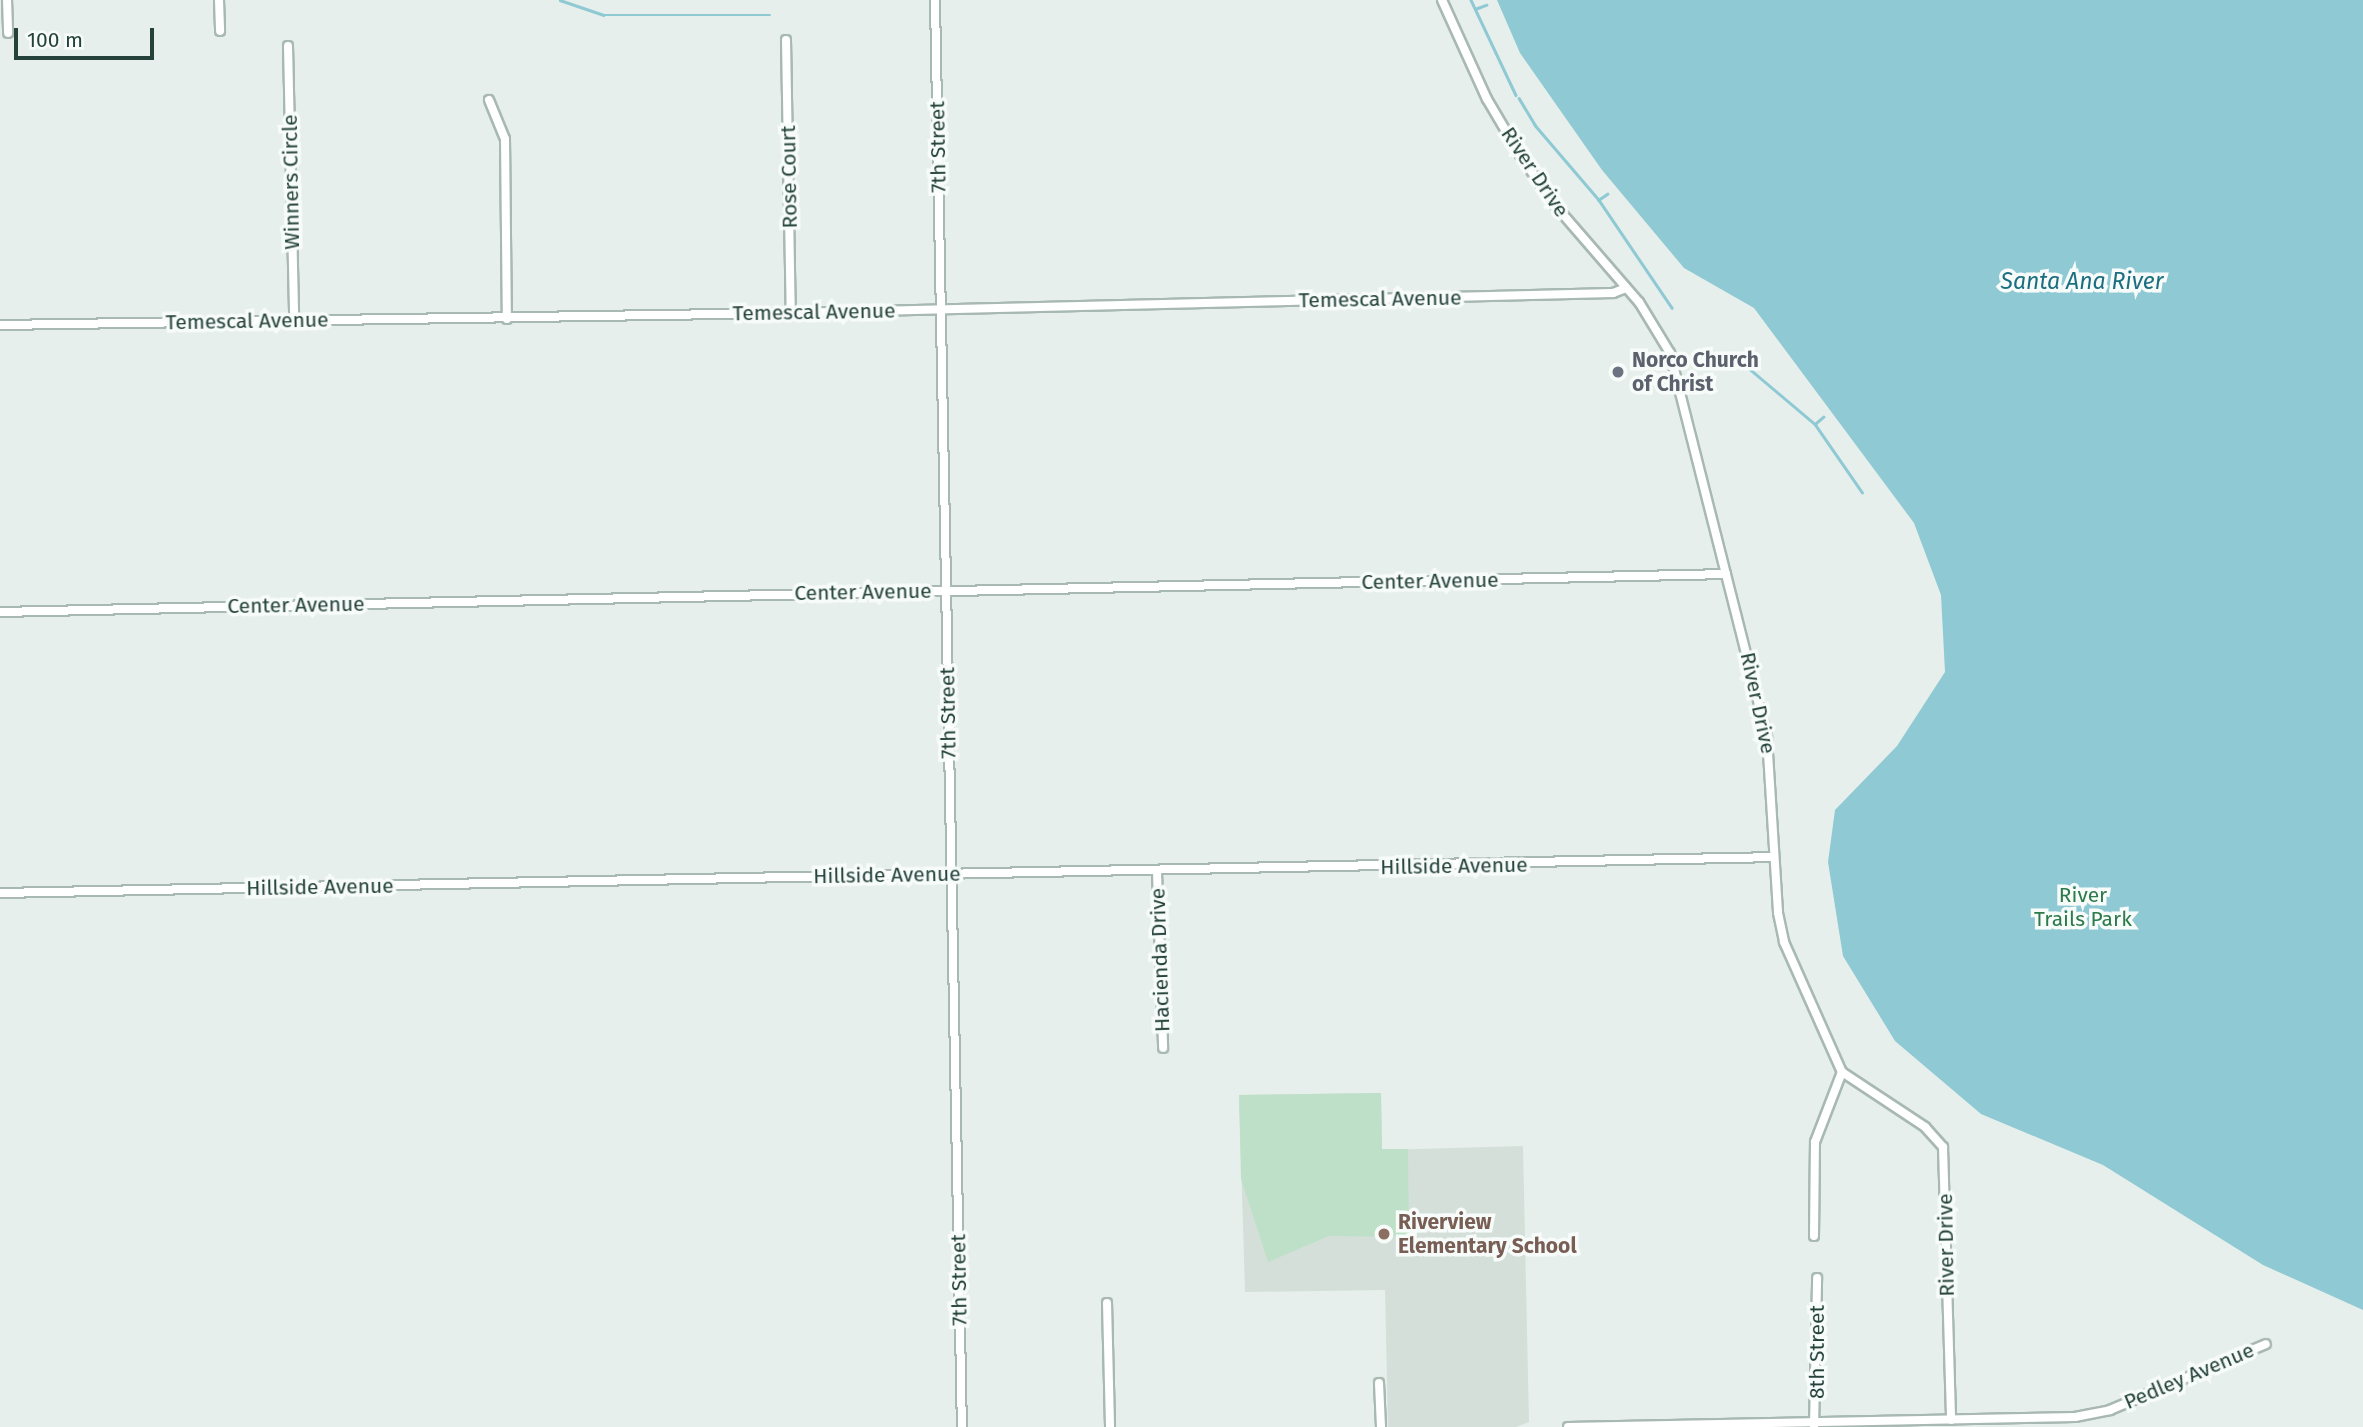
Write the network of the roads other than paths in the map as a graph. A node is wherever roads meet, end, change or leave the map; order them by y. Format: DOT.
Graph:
graph roads {
  1 [pos="7,0"];
  2 [pos="219,0"];
  3 [pos="934,0"];
  4 [pos="1442,0"];
  5 [pos="220,31"];
  6 [pos="8,33"];
  7 [pos="786,40"];
  8 [pos="288,46"];
  9 [pos="489,100"];
  10 [pos="1626,288"];
  11 [pos="941,309"];
  12 [pos="791,313"];
  13 [pos="294,319"];
  14 [pos="507,319"];
  15 [pos="0,325"];
  16 [pos="1726,575"];
  17 [pos="947,590"];
  18 [pos="0,612"];
  19 [pos="1774,857"];
  20 [pos="1157,872"];
  21 [pos="951,874"];
  22 [pos="0,893"];
  23 [pos="1163,1048"];
  24 [pos="1842,1072"];
  25 [pos="1814,1236"];
  26 [pos="1817,1278"];
  27 [pos="1107,1303"];
  28 [pos="2266,1344"];
  29 [pos="1379,1383"];
  30 [pos="1951,1420"];
  31 [pos="1815,1425"];
  32 [pos="962,1427"];
  33 [pos="1110,1427"];
  34 [pos="1381,1427"];
  35 [pos="1568,1427"];
  1 -- 6 [label="street"];
  2 -- 5 [label="street"];
  3 -- 11 [label="street, 7th Street"];
  4 -- 10 [label="street, River Drive"];
  7 -- 12 [label="street, Rose Court"];
  8 -- 13 [label="street, Winners Circle"];
  9 -- 14 [label="street"];
  10 -- 11 [label="street, Temescal Avenue"];
  10 -- 16 [label="street, River Drive"];
  11 -- 12 [label="street, Temescal Avenue"];
  11 -- 17 [label="street, 7th Street"];
  12 -- 14 [label="street, Temescal Avenue"];
  13 -- 14 [label="street, Temescal Avenue"];
  13 -- 15 [label="street, Temescal Avenue"];
  16 -- 17 [label="street, Center Avenue"];
  16 -- 19 [label="street, River Drive"];
  17 -- 18 [label="street, Center Avenue"];
  17 -- 21 [label="street, 7th Street"];
  19 -- 20 [label="street, Hillside Avenue"];
  19 -- 24 [label="street, River Drive"];
  20 -- 21 [label="street, Hillside Avenue"];
  20 -- 23 [label="street, Hacienda Drive"];
  21 -- 22 [label="street, Hillside Avenue"];
  21 -- 32 [label="street, 7th Street"];
  24 -- 25 [label="street"];
  24 -- 30 [label="street, River Drive"];
  26 -- 31 [label="street, 8th Street"];
  27 -- 33 [label="street"];
  28 -- 30 [label="street, Pedley Avenue"];
  29 -- 34 [label="street"];
  30 -- 31 [label="street, Pedley Avenue"];
  31 -- 35 [label="street, Pedley Avenue"];
}
